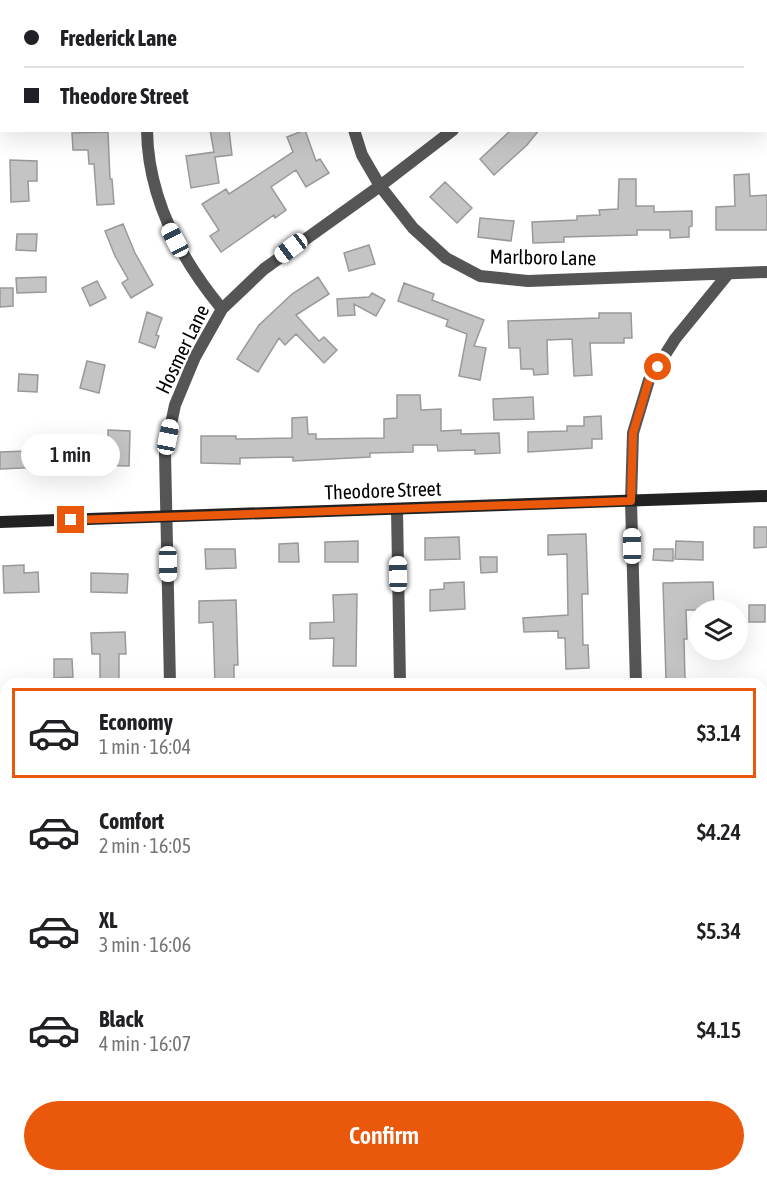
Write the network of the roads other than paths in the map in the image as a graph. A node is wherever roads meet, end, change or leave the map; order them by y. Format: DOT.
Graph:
graph roads {
  1 [pos="147,132"];
  2 [pos="355,132"];
  3 [pos="450,132"];
  4 [pos="380,186"];
  5 [pos="767,272"];
  6 [pos="728,274"];
  7 [pos="222,309"];
  8 [pos="767,496"];
  9 [pos="631,501"];
  10 [pos="397,509"];
  11 [pos="167,517"];
  12 [pos="0,522"];
  13 [pos="170,678"];
  14 [pos="400,678"];
  15 [pos="636,678"];
  1 -- 7 [label="street"];
  2 -- 4 [label="street, Marlboro Lane"];
  3 -- 4 [label="street, Hosmer Lane"];
  4 -- 6 [label="street, Marlboro Lane"];
  4 -- 7 [label="street, Hosmer Lane"];
  5 -- 6 [label="street, Marlboro Lane"];
  6 -- 9 [label="street"];
  7 -- 11 [label="street, Hosmer Lane"];
  8 -- 9 [label="main road, Theodore Street"];
  9 -- 10 [label="main road, Theodore Street"];
  9 -- 15 [label="street"];
  10 -- 11 [label="main road, Theodore Street"];
  10 -- 14 [label="street"];
  11 -- 12 [label="main road, Theodore Street"];
  11 -- 13 [label="street, Hosmer Lane"];
}
